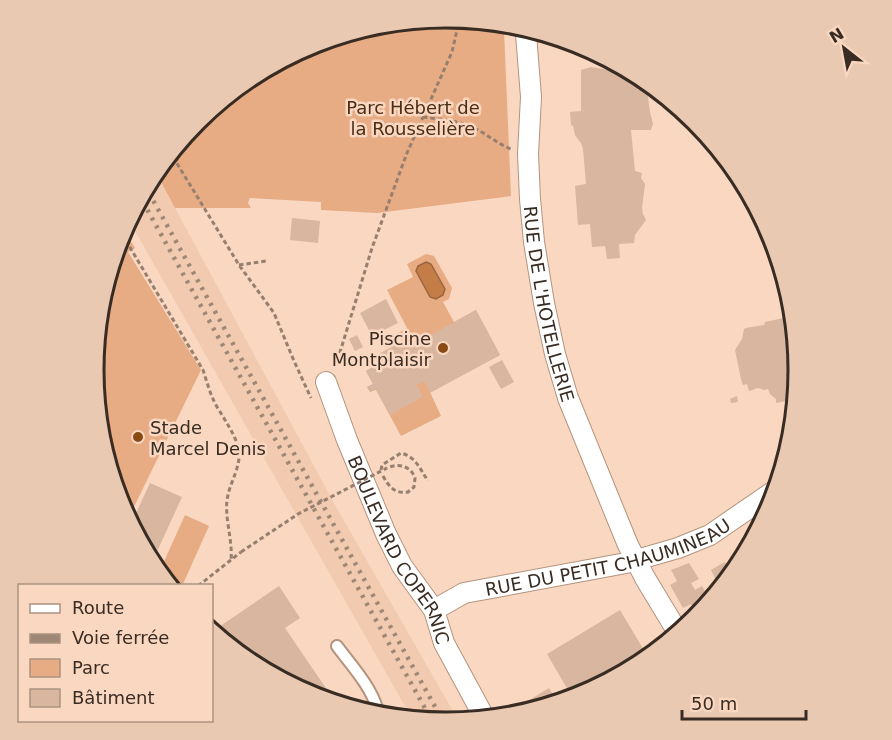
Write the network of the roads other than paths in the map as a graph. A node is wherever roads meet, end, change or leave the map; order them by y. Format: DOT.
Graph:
graph roads {
  1 [pos="526,38"];
  2 [pos="326,382"];
  3 [pos="763,499"];
  4 [pos="636,560"];
  5 [pos="434,610"];
  6 [pos="673,625"];
  7 [pos="337,646"];
  8 [pos="376,704"];
  9 [pos="481,710"];
  1 -- 4 [label="street, RUE DE L'HOTELLERIE"];
  2 -- 5 [label="street, BOULEVARD COPERNIC"];
  3 -- 4 [label="street, RUE DU PETIT CHAUMINEAU"];
  4 -- 5 [label="street, RUE DU PETIT CHAUMINEAU"];
  4 -- 6 [label="street, RUE DE L'HOTELLERIE"];
  5 -- 9 [label="street, BOULEVARD COPERNIC"];
  7 -- 8 [label="lane"];
}
